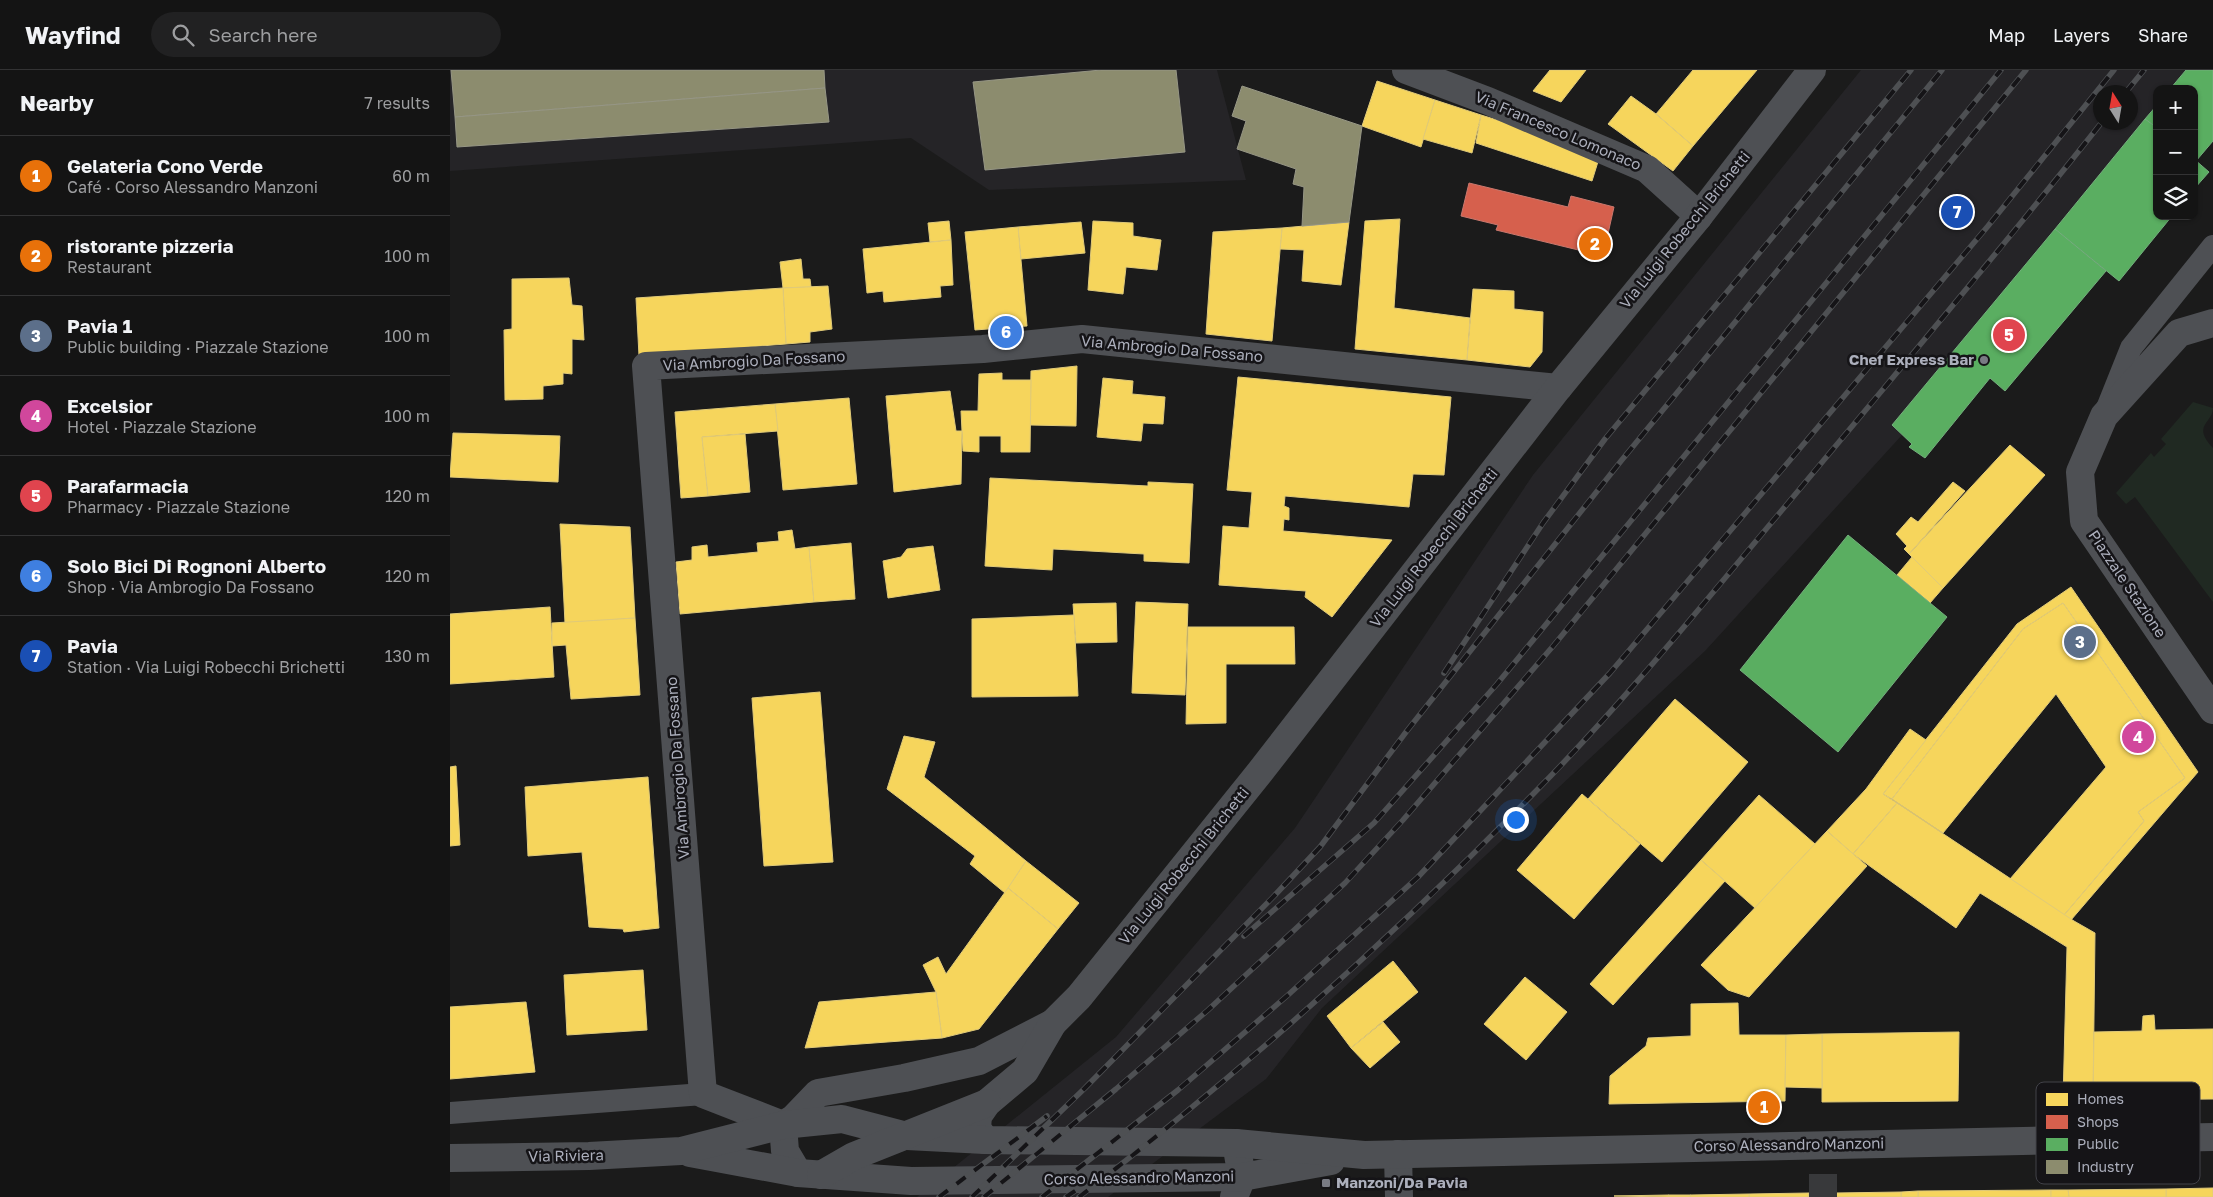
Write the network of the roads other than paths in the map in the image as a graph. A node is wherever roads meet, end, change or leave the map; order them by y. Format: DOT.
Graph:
graph roads {
  1 [pos="1406,70"];
  2 [pos="1812,70"];
  3 [pos="1465,80"];
  4 [pos="1699,216"];
  5 [pos="2213,246"];
  6 [pos="2213,323"];
  7 [pos="1558,388"];
  8 [pos="2104,416"];
  9 [pos="2213,710"];
  10 [pos="1053,1023"];
  11 [pos="979,1061"];
  12 [pos="704,1094"];
  13 [pos="987,1103"];
  14 [pos="450,1113"];
  15 [pos="783,1125"];
  16 [pos="907,1136"];
  17 [pos="2200,1136"];
  18 [pos="2213,1136"];
  19 [pos="985,1140"];
  20 [pos="2036,1140"];
  21 [pos="1236,1143"];
  22 [pos="682,1151"];
  23 [pos="1398,1154"];
  24 [pos="1364,1155"];
  25 [pos="450,1158"];
  26 [pos="810,1174"];
  27 [pos="911,1181"];
  28 [pos="1238,1187"];
  29 [pos="1399,1197"];
  1 -- 3 [label="street, Via Francesco Lomonaco"];
  2 -- 4 [label="street, Via Luigi Robecchi Brichetti"];
  3 -- 4 [label="street, Via Francesco Lomonaco"];
  4 -- 7 [label="street, Via Luigi Robecchi Brichetti"];
  5 -- 8 [label="lane"];
  6 -- 8 [label="street, Piazzale Stazione"];
  7 -- 10 [label="street, Via Luigi Robecchi Brichetti"];
  7 -- 12 [label="street, Via Ambrogio Da Fossano"];
  8 -- 9 [label="street, Piazzale Stazione"];
  10 -- 11 [label="street, Via Luigi Robecchi Brichetti"];
  10 -- 13 [label="street, Via Luigi Robecchi Brichetti"];
  11 -- 15 [label="street, Via Riviera"];
  12 -- 14 [label="lane"];
  12 -- 15 [label="street, Via Riviera"];
  13 -- 16 [label="street, Via Luigi Robecchi Brichetti"];
  13 -- 19 [label="street, Via Luigi Robecchi Brichetti"];
  15 -- 16 [label="street, Via Riviera"];
  15 -- 22 [label="street, Via Riviera"];
  15 -- 26 [label="street"];
  16 -- 19 [label="street, Via Riviera"];
  16 -- 26 [label="street, Via Riviera"];
  17 -- 18 [label="street, Corso Alessandro Manzoni"];
  19 -- 21 [label="street, Corso Alessandro Manzoni"];
  20 -- 23 [label="street, Corso Alessandro Manzoni"];
  21 -- 24 [label="street, Corso Alessandro Manzoni"];
  21 -- 28 [label="street"];
  22 -- 25 [label="street, Via Riviera"];
  22 -- 26 [label="street, Via Riviera"];
  23 -- 24 [label="street, Corso Alessandro Manzoni"];
  23 -- 29 [label="street"];
  24 -- 28 [label="street, Corso Alessandro Manzoni"];
  26 -- 27 [label="street, Via Riviera"];
  27 -- 28 [label="street, Corso Alessandro Manzoni"];
}
